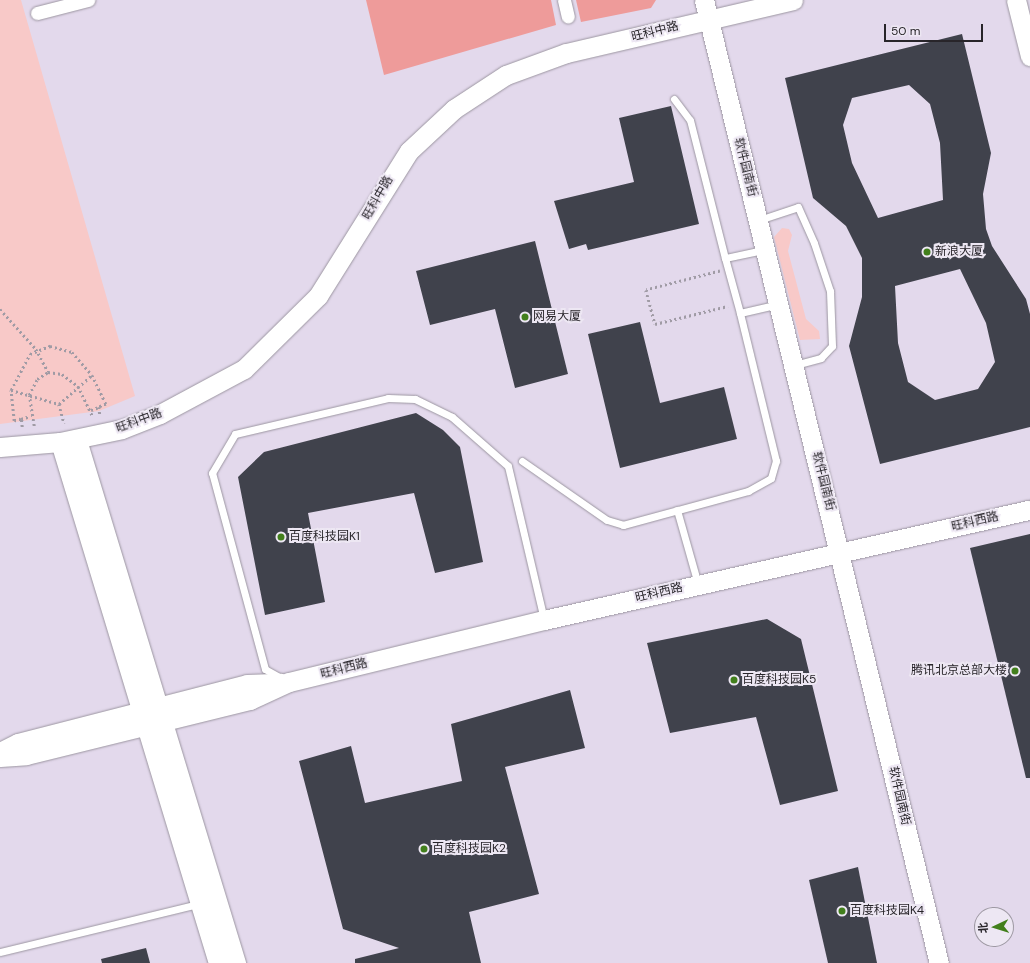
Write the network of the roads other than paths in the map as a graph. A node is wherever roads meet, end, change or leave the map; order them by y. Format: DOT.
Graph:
graph roads {
  1 [pos="88,0"];
  2 [pos="564,0"];
  3 [pos="704,0"];
  4 [pos="793,0"];
  5 [pos="1016,0"];
  6 [pos="37,13"];
  7 [pos="568,17"];
  8 [pos="708,19"];
  9 [pos="1030,56"];
  10 [pos="674,99"];
  11 [pos="758,220"];
  12 [pos="765,250"];
  13 [pos="725,258"];
  14 [pos="778,304"];
  15 [pos="740,313"];
  16 [pos="794,365"];
  17 [pos="68,441"];
  18 [pos="0,447"];
  19 [pos="522,461"];
  20 [pos="677,510"];
  21 [pos="1030,510"];
  22 [pos="841,554"];
  23 [pos="698,584"];
  24 [pos="544,620"];
  25 [pos="289,682"];
  26 [pos="152,716"];
  27 [pos="0,752"];
  28 [pos="0,757"];
  29 [pos="201,904"];
  30 [pos="0,952"];
  31 [pos="218,963"];
  32 [pos="236,963"];
  33 [pos="939,963"];
  1 -- 6 [label="street"];
  2 -- 7 [label="street"];
  3 -- 8 [label="street, 软件园南街"];
  4 -- 8 [label="street, 旺科中路"];
  5 -- 9 [label="street"];
  8 -- 11 [label="street, 软件园南街"];
  8 -- 17 [label="street, 旺科中路"];
  10 -- 13 [label="lane"];
  11 -- 12 [label="street, 软件园南街"];
  11 -- 16 [label="lane"];
  12 -- 13 [label="lane"];
  12 -- 14 [label="street, 软件园南街"];
  13 -- 15 [label="lane"];
  14 -- 15 [label="lane"];
  14 -- 16 [label="street, 软件园南街"];
  15 -- 20 [label="lane"];
  16 -- 22 [label="street, 软件园南街"];
  17 -- 18 [label="street, 旺科中路"];
  17 -- 26 [label="street"];
  19 -- 20 [label="lane"];
  20 -- 23 [label="lane"];
  21 -- 22 [label="street, 旺科西路"];
  22 -- 23 [label="street, 旺科西路"];
  22 -- 33 [label="street, 软件园南街"];
  23 -- 24 [label="street, 旺科西路"];
  24 -- 25 [label="street, 旺科西路"];
  24 -- 25 [label="lane"];
  25 -- 26 [label="street, 旺科西路"];
  26 -- 27 [label="street"];
  26 -- 28 [label="street"];
  26 -- 29 [label="street"];
  26 -- 32 [label="street"];
  29 -- 30 [label="lane"];
  29 -- 31 [label="street"];
}
